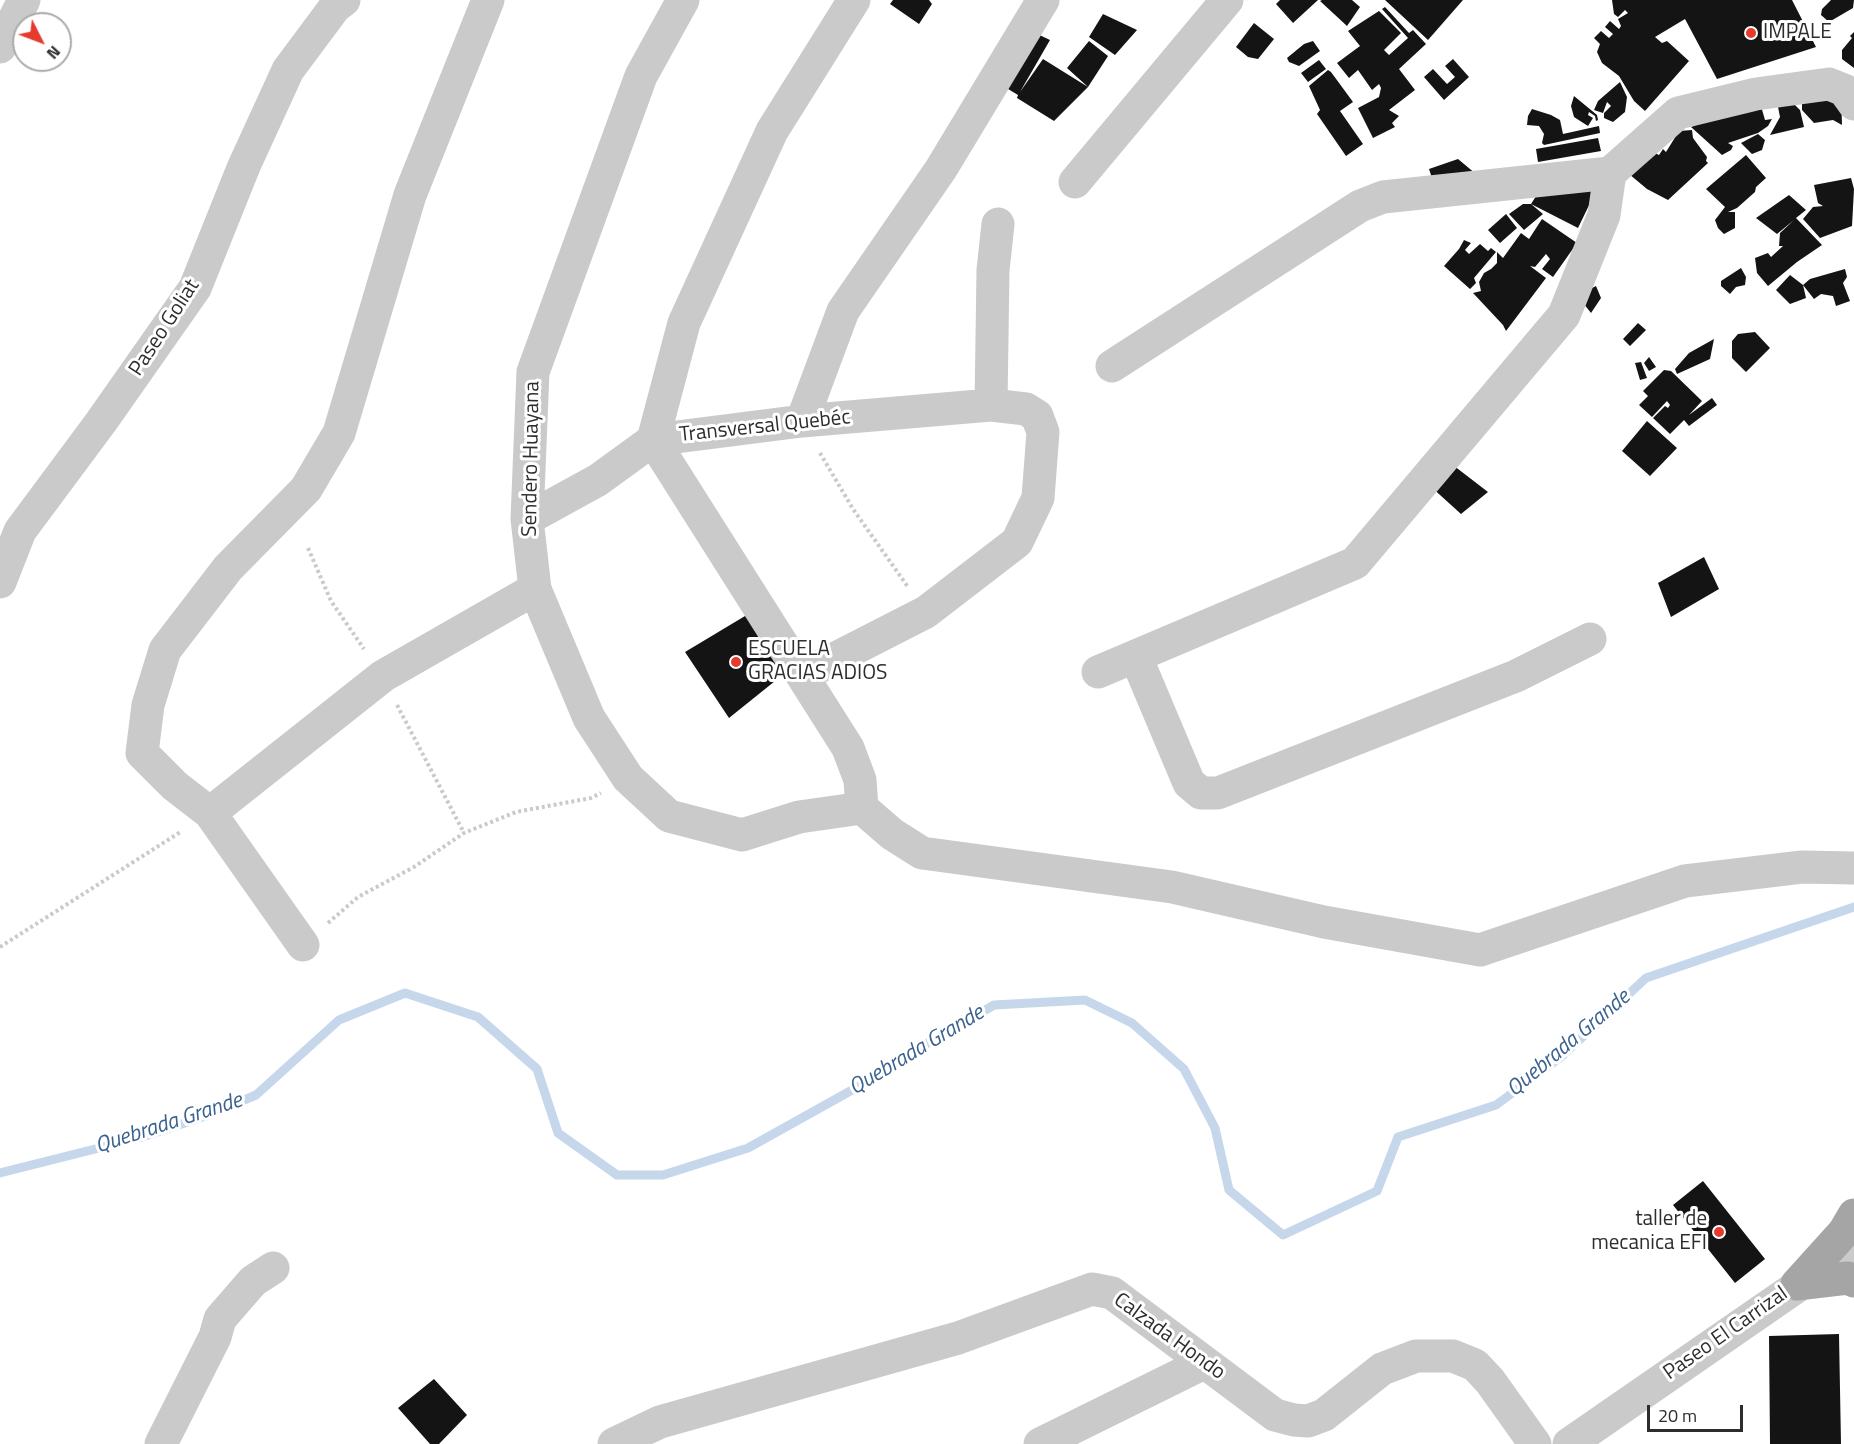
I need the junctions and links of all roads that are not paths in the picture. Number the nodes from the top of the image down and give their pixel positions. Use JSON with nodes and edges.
{"nodes":[{"id":1,"x":24,"y":0,"type":"edge"},
{"id":2,"x":344,"y":0,"type":"edge"},
{"id":3,"x":488,"y":0,"type":"edge"},
{"id":4,"x":683,"y":0,"type":"edge"},
{"id":5,"x":854,"y":0,"type":"edge"},
{"id":6,"x":1043,"y":0,"type":"edge"},
{"id":7,"x":1227,"y":0,"type":"edge"},
{"id":8,"x":0,"y":47,"type":"edge"},
{"id":9,"x":1854,"y":104,"type":"edge"},
{"id":10,"x":1611,"y":173,"type":"junction"},
{"id":11,"x":1075,"y":182,"type":"dead end"},
{"id":12,"x":998,"y":224,"type":"dead end"},
{"id":13,"x":1112,"y":366,"type":"dead end"},
{"id":14,"x":991,"y":405,"type":"junction"},
{"id":15,"x":802,"y":421,"type":"junction"},
{"id":16,"x":653,"y":440,"type":"junction"},
{"id":17,"x":527,"y":519,"type":"junction"},
{"id":18,"x":0,"y":582,"type":"edge"},
{"id":19,"x":536,"y":589,"type":"junction"},
{"id":20,"x":1590,"y":639,"type":"dead end"},
{"id":21,"x":1136,"y":657,"type":"junction"},
{"id":22,"x":1098,"y":672,"type":"dead end"},
{"id":23,"x":803,"y":675,"type":"junction"},
{"id":24,"x":861,"y":808,"type":"junction"},
{"id":25,"x":210,"y":813,"type":"junction"},
{"id":26,"x":1854,"y":868,"type":"edge"},
{"id":27,"x":303,"y":945,"type":"road end"},
{"id":28,"x":1854,"y":1215,"type":"edge"},
{"id":29,"x":1854,"y":1246,"type":"edge"},
{"id":30,"x":273,"y":1268,"type":"dead end"},
{"id":31,"x":1854,"y":1281,"type":"edge"},
{"id":32,"x":1797,"y":1284,"type":"junction"},
{"id":33,"x":1204,"y":1362,"type":"junction"},
{"id":34,"x":161,"y":1444,"type":"edge"},
{"id":35,"x":614,"y":1444,"type":"edge"},
{"id":36,"x":1040,"y":1444,"type":"edge"},
{"id":37,"x":1534,"y":1444,"type":"edge"},
{"id":38,"x":1569,"y":1444,"type":"edge"}],
"edges":[{"from":1,"to":8,"type":"street"},
{"from":2,"to":18,"type":"street","name":"Paseo Goliat"},
{"from":3,"to":25,"type":"street"},
{"from":4,"to":17,"type":"street","name":"Sendero Huayana"},
{"from":5,"to":16,"type":"street"},
{"from":6,"to":15,"type":"street"},
{"from":7,"to":11,"type":"street"},
{"from":9,"to":10,"type":"street"},
{"from":10,"to":13,"type":"street"},
{"from":10,"to":21,"type":"street"},
{"from":12,"to":14,"type":"street"},
{"from":14,"to":15,"type":"street","name":"Transversal Quebéc"},
{"from":14,"to":23,"type":"street","name":"Transversal Quebéc"},
{"from":15,"to":16,"type":"street","name":"Transversal Quebéc"},
{"from":16,"to":17,"type":"street","name":"Transversal Quebéc"},
{"from":16,"to":23,"type":"street"},
{"from":17,"to":19,"type":"street","name":"Sendero Huayana"},
{"from":19,"to":24,"type":"street","name":"Sendero Huayana"},
{"from":19,"to":25,"type":"street"},
{"from":20,"to":21,"type":"street"},
{"from":21,"to":22,"type":"street"},
{"from":23,"to":24,"type":"street"},
{"from":24,"to":26,"type":"street"},
{"from":25,"to":27,"type":"street"},
{"from":28,"to":32,"type":"main road"},
{"from":29,"to":32,"type":"street","name":"Paseo El Carrizal"},
{"from":30,"to":34,"type":"street"},
{"from":31,"to":32,"type":"main road"},
{"from":32,"to":38,"type":"street","name":"Paseo El Carrizal"},
{"from":33,"to":35,"type":"street","name":"Calzada Hondo"},
{"from":33,"to":36,"type":"street"},
{"from":33,"to":37,"type":"street","name":"Calzada Hondo"}]}
